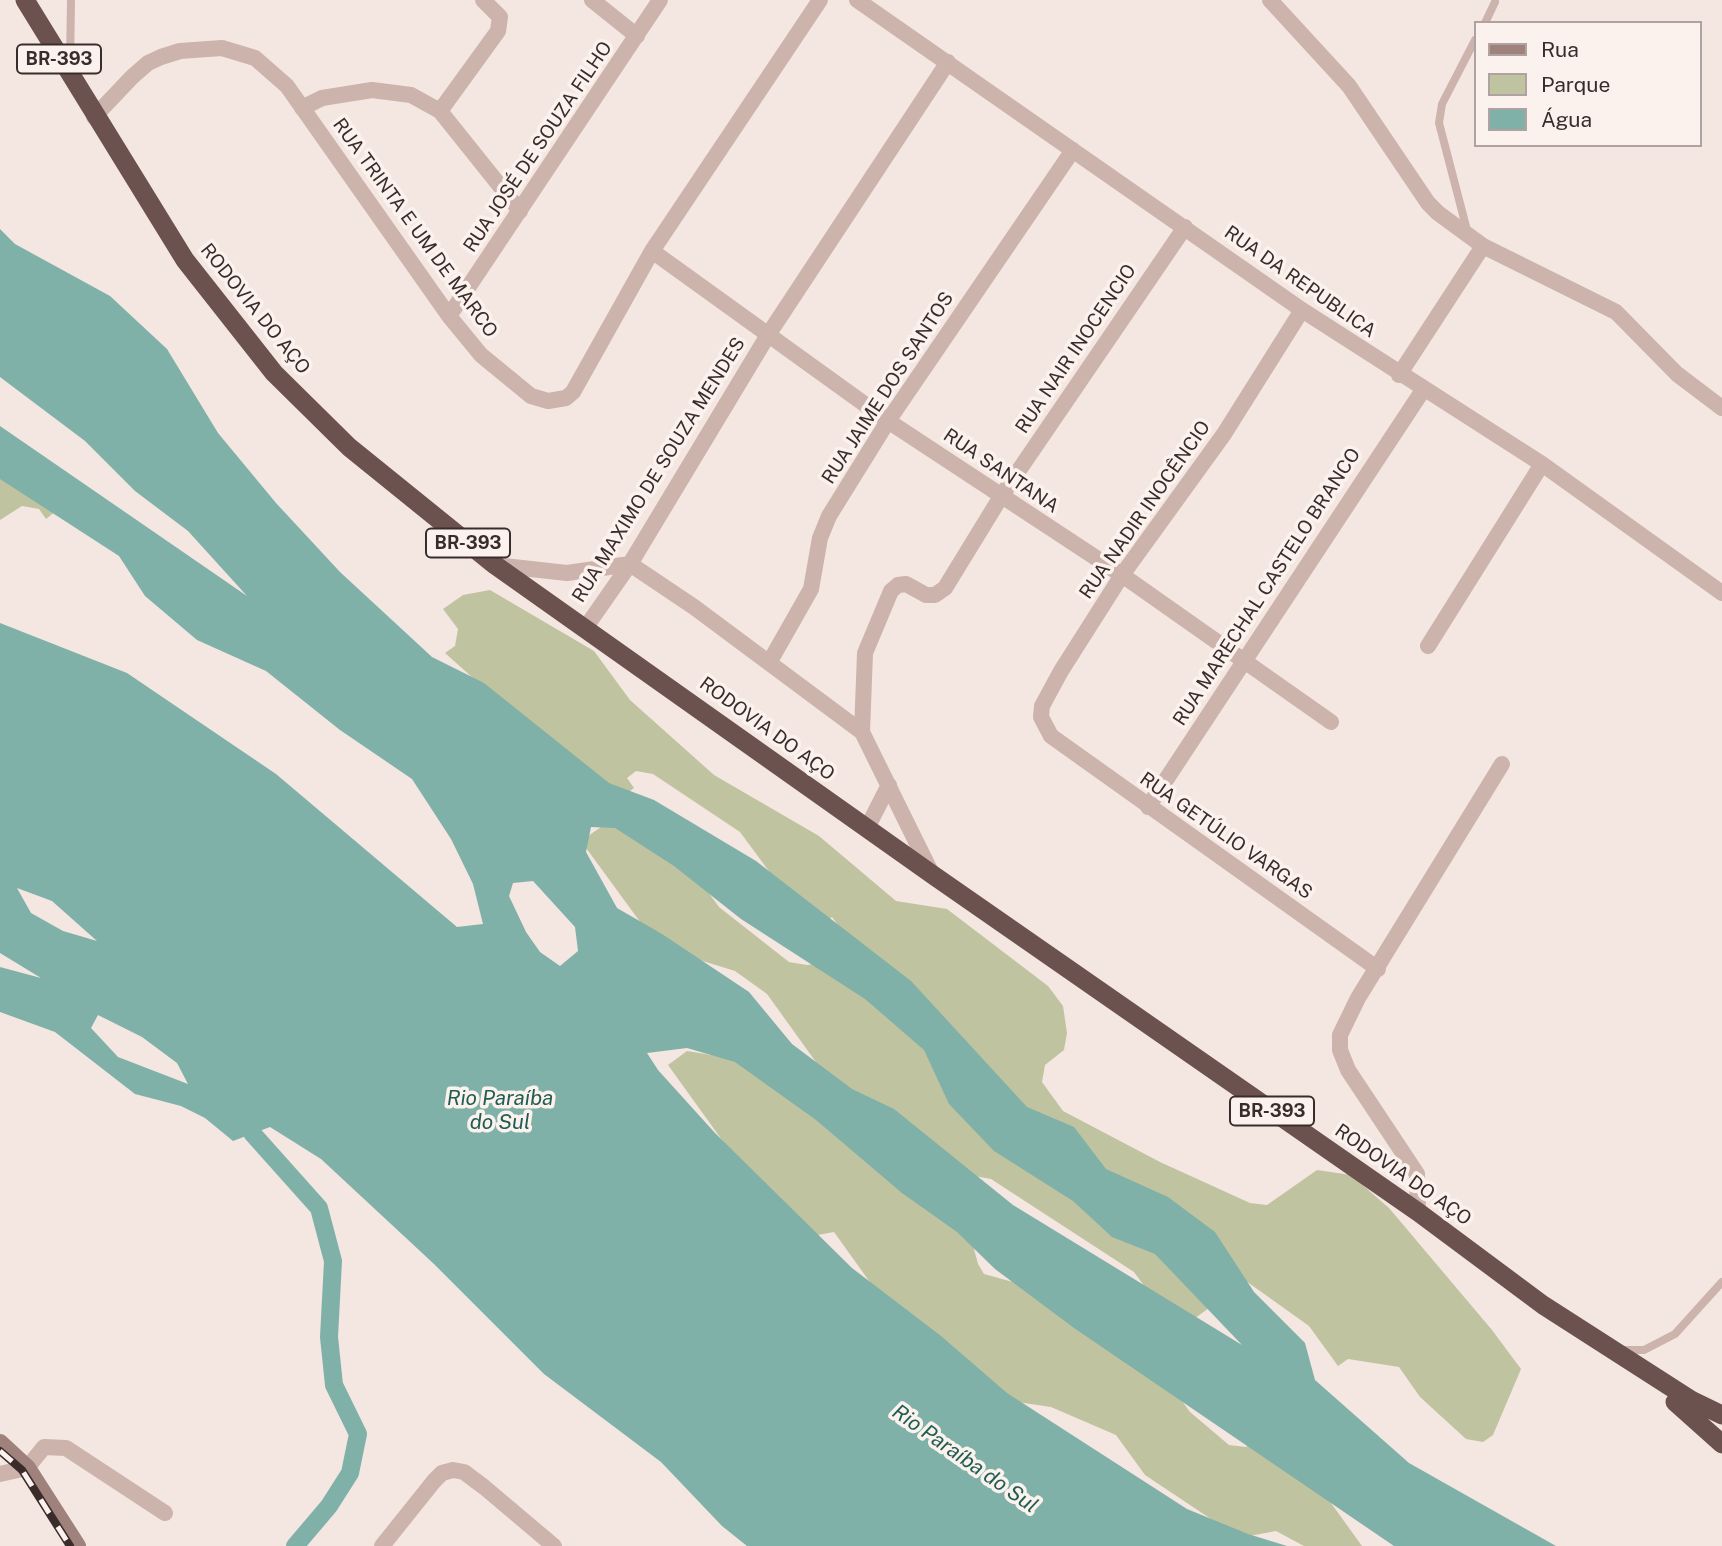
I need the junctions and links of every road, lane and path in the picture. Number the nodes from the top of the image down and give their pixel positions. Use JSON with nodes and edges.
{"nodes":[{"id":1,"x":25,"y":0,"type":"edge"},
{"id":2,"x":71,"y":0,"type":"edge"},
{"id":3,"x":483,"y":0,"type":"edge"},
{"id":4,"x":592,"y":0,"type":"edge"},
{"id":5,"x":660,"y":0,"type":"edge"},
{"id":6,"x":820,"y":0,"type":"edge"},
{"id":7,"x":857,"y":0,"type":"edge"},
{"id":8,"x":1270,"y":0,"type":"edge"},
{"id":9,"x":1495,"y":2,"type":"dead end"},
{"id":10,"x":1486,"y":21,"type":"edge"},
{"id":11,"x":637,"y":36,"type":"junction"},
{"id":12,"x":1474,"y":42,"type":"edge"},
{"id":13,"x":948,"y":62,"type":"junction"},
{"id":14,"x":70,"y":77,"type":"junction"},
{"id":15,"x":302,"y":108,"type":"junction"},
{"id":16,"x":440,"y":111,"type":"junction"},
{"id":17,"x":94,"y":117,"type":"junction"},
{"id":18,"x":1073,"y":150,"type":"junction"},
{"id":19,"x":520,"y":211,"type":"junction"},
{"id":20,"x":1185,"y":227,"type":"junction"},
{"id":21,"x":1476,"y":241,"type":"junction"},
{"id":22,"x":652,"y":251,"type":"junction"},
{"id":23,"x":1302,"y":310,"type":"junction"},
{"id":24,"x":449,"y":316,"type":"junction"},
{"id":25,"x":768,"y":335,"type":"junction"},
{"id":26,"x":1399,"y":375,"type":"junction"},
{"id":27,"x":1423,"y":390,"type":"junction"},
{"id":28,"x":1722,"y":408,"type":"edge"},
{"id":29,"x":888,"y":421,"type":"junction"},
{"id":30,"x":1542,"y":464,"type":"junction"},
{"id":31,"x":1002,"y":495,"type":"junction"},
{"id":32,"x":630,"y":564,"type":"junction"},
{"id":33,"x":495,"y":565,"type":"junction"},
{"id":34,"x":1122,"y":575,"type":"junction"},
{"id":35,"x":1722,"y":593,"type":"edge"},
{"id":36,"x":586,"y":627,"type":"junction"},
{"id":37,"x":1428,"y":646,"type":"dead end"},
{"id":38,"x":1243,"y":659,"type":"junction"},
{"id":39,"x":769,"y":663,"type":"junction"},
{"id":40,"x":1331,"y":722,"type":"dead end"},
{"id":41,"x":862,"y":732,"type":"junction"},
{"id":42,"x":1051,"y":736,"type":"joint"},
{"id":43,"x":1502,"y":764,"type":"dead end"},
{"id":44,"x":889,"y":785,"type":"junction"},
{"id":45,"x":1148,"y":807,"type":"junction"},
{"id":46,"x":867,"y":828,"type":"junction"},
{"id":47,"x":933,"y":875,"type":"junction"},
{"id":48,"x":1378,"y":969,"type":"junction"},
{"id":49,"x":1418,"y":1212,"type":"junction"},
{"id":50,"x":1722,"y":1282,"type":"edge"},
{"id":51,"x":1615,"y":1353,"type":"junction"},
{"id":52,"x":1722,"y":1415,"type":"edge"},
{"id":53,"x":0,"y":1443,"type":"edge"},
{"id":54,"x":1722,"y":1444,"type":"edge"},
{"id":55,"x":24,"y":1469,"type":"junction"},
{"id":56,"x":0,"y":1474,"type":"edge"},
{"id":57,"x":164,"y":1513,"type":"dead end"},
{"id":58,"x":77,"y":1546,"type":"edge"},
{"id":59,"x":382,"y":1546,"type":"edge"},
{"id":60,"x":554,"y":1546,"type":"edge"}],
"edges":[{"from":1,"to":14,"type":"highway","name":"RODOVIA DO AÇO","number":"BR-393"},
{"from":2,"to":14,"type":"lane"},
{"from":3,"to":16,"type":"street"},
{"from":4,"to":11,"type":"street"},
{"from":5,"to":11,"type":"street","name":"RUA JOSÉ DE SOUZA FILHO"},
{"from":6,"to":22,"type":"street","name":"RUA TRINTA E UM DE MARCO"},
{"from":7,"to":13,"type":"street","name":"RUA DA REPUBLICA"},
{"from":8,"to":21,"type":"street"},
{"from":9,"to":10,"type":"lane"},
{"from":11,"to":19,"type":"street","name":"RUA JOSÉ DE SOUZA FILHO"},
{"from":12,"to":21,"type":"lane"},
{"from":13,"to":18,"type":"street","name":"RUA DA REPUBLICA"},
{"from":13,"to":25,"type":"street"},
{"from":14,"to":17,"type":"highway","name":"RODOVIA DO AÇO","number":"BR-393"},
{"from":15,"to":16,"type":"street"},
{"from":15,"to":17,"type":"street","name":"RUA TRINTA E UM DE MARCO"},
{"from":15,"to":24,"type":"street","name":"RUA TRINTA E UM DE MARCO"},
{"from":16,"to":19,"type":"street"},
{"from":17,"to":33,"type":"highway","name":"RODOVIA DO AÇO","number":"BR-393"},
{"from":18,"to":20,"type":"street","name":"RUA DA REPUBLICA"},
{"from":18,"to":29,"type":"street","name":"RUA JAIME DOS SANTOS"},
{"from":19,"to":24,"type":"street","name":"RUA JOSÉ DE SOUZA FILHO"},
{"from":20,"to":23,"type":"street","name":"RUA DA REPUBLICA"},
{"from":20,"to":31,"type":"street","name":"RUA NAIR INOCENCIO"},
{"from":21,"to":26,"type":"street"},
{"from":21,"to":28,"type":"street"},
{"from":22,"to":24,"type":"street","name":"RUA TRINTA E UM DE MARCO"},
{"from":22,"to":25,"type":"street","name":"RUA SANTANA"},
{"from":23,"to":26,"type":"street","name":"RUA DA REPUBLICA"},
{"from":23,"to":34,"type":"street","name":"RUA NADIR INOCÊNCIO"},
{"from":25,"to":29,"type":"street","name":"RUA SANTANA"},
{"from":25,"to":32,"type":"street","name":"RUA MAXIMO DE SOUZA MENDES"},
{"from":26,"to":27,"type":"street","name":"RUA DA REPUBLICA"},
{"from":27,"to":30,"type":"street","name":"RUA DA REPUBLICA"},
{"from":27,"to":38,"type":"street","name":"RUA MARECHAL CASTELO BRANCO"},
{"from":29,"to":31,"type":"street","name":"RUA SANTANA"},
{"from":29,"to":39,"type":"street","name":"RUA JAIME DOS SANTOS"},
{"from":30,"to":35,"type":"street","name":"RUA DA REPUBLICA"},
{"from":30,"to":37,"type":"street"},
{"from":31,"to":34,"type":"street","name":"RUA SANTANA"},
{"from":31,"to":41,"type":"street","name":"RUA NAIR INOCENCIO"},
{"from":32,"to":33,"type":"street"},
{"from":32,"to":36,"type":"street","name":"RUA MAXIMO DE SOUZA MENDES"},
{"from":32,"to":39,"type":"street"},
{"from":33,"to":36,"type":"highway","name":"RODOVIA DO AÇO","number":"BR-393"},
{"from":34,"to":38,"type":"street","name":"RUA SANTANA"},
{"from":34,"to":42,"type":"street","name":"RUA NADIR INOCÊNCIO"},
{"from":36,"to":46,"type":"highway","name":"RODOVIA DO AÇO","number":"BR-393"},
{"from":38,"to":40,"type":"street","name":"RUA SANTANA"},
{"from":38,"to":45,"type":"street","name":"RUA MARECHAL CASTELO BRANCO"},
{"from":39,"to":41,"type":"street"},
{"from":41,"to":44,"type":"street"},
{"from":42,"to":45,"type":"street","name":"RUA GETÚLIO VARGAS"},
{"from":43,"to":48,"type":"street"},
{"from":44,"to":46,"type":"street"},
{"from":44,"to":47,"type":"street"},
{"from":45,"to":48,"type":"street","name":"RUA GETÚLIO VARGAS"},
{"from":46,"to":47,"type":"highway","name":"RODOVIA DO AÇO","number":"BR-393"},
{"from":47,"to":49,"type":"highway","name":"RODOVIA DO AÇO","number":"BR-393"},
{"from":48,"to":49,"type":"street"},
{"from":49,"to":51,"type":"highway","name":"RODOVIA DO AÇO","number":"BR-393"},
{"from":50,"to":51,"type":"lane"},
{"from":51,"to":52,"type":"highway","name":"RODOVIA DO AÇO","number":"BR-393"},
{"from":51,"to":54,"type":"highway","name":"RODOVIA DO AÇO","number":"BR-393"},
{"from":53,"to":55,"type":"main road"},
{"from":55,"to":56,"type":"street"},
{"from":55,"to":57,"type":"street"},
{"from":55,"to":58,"type":"main road"},
{"from":59,"to":60,"type":"street"}]}
